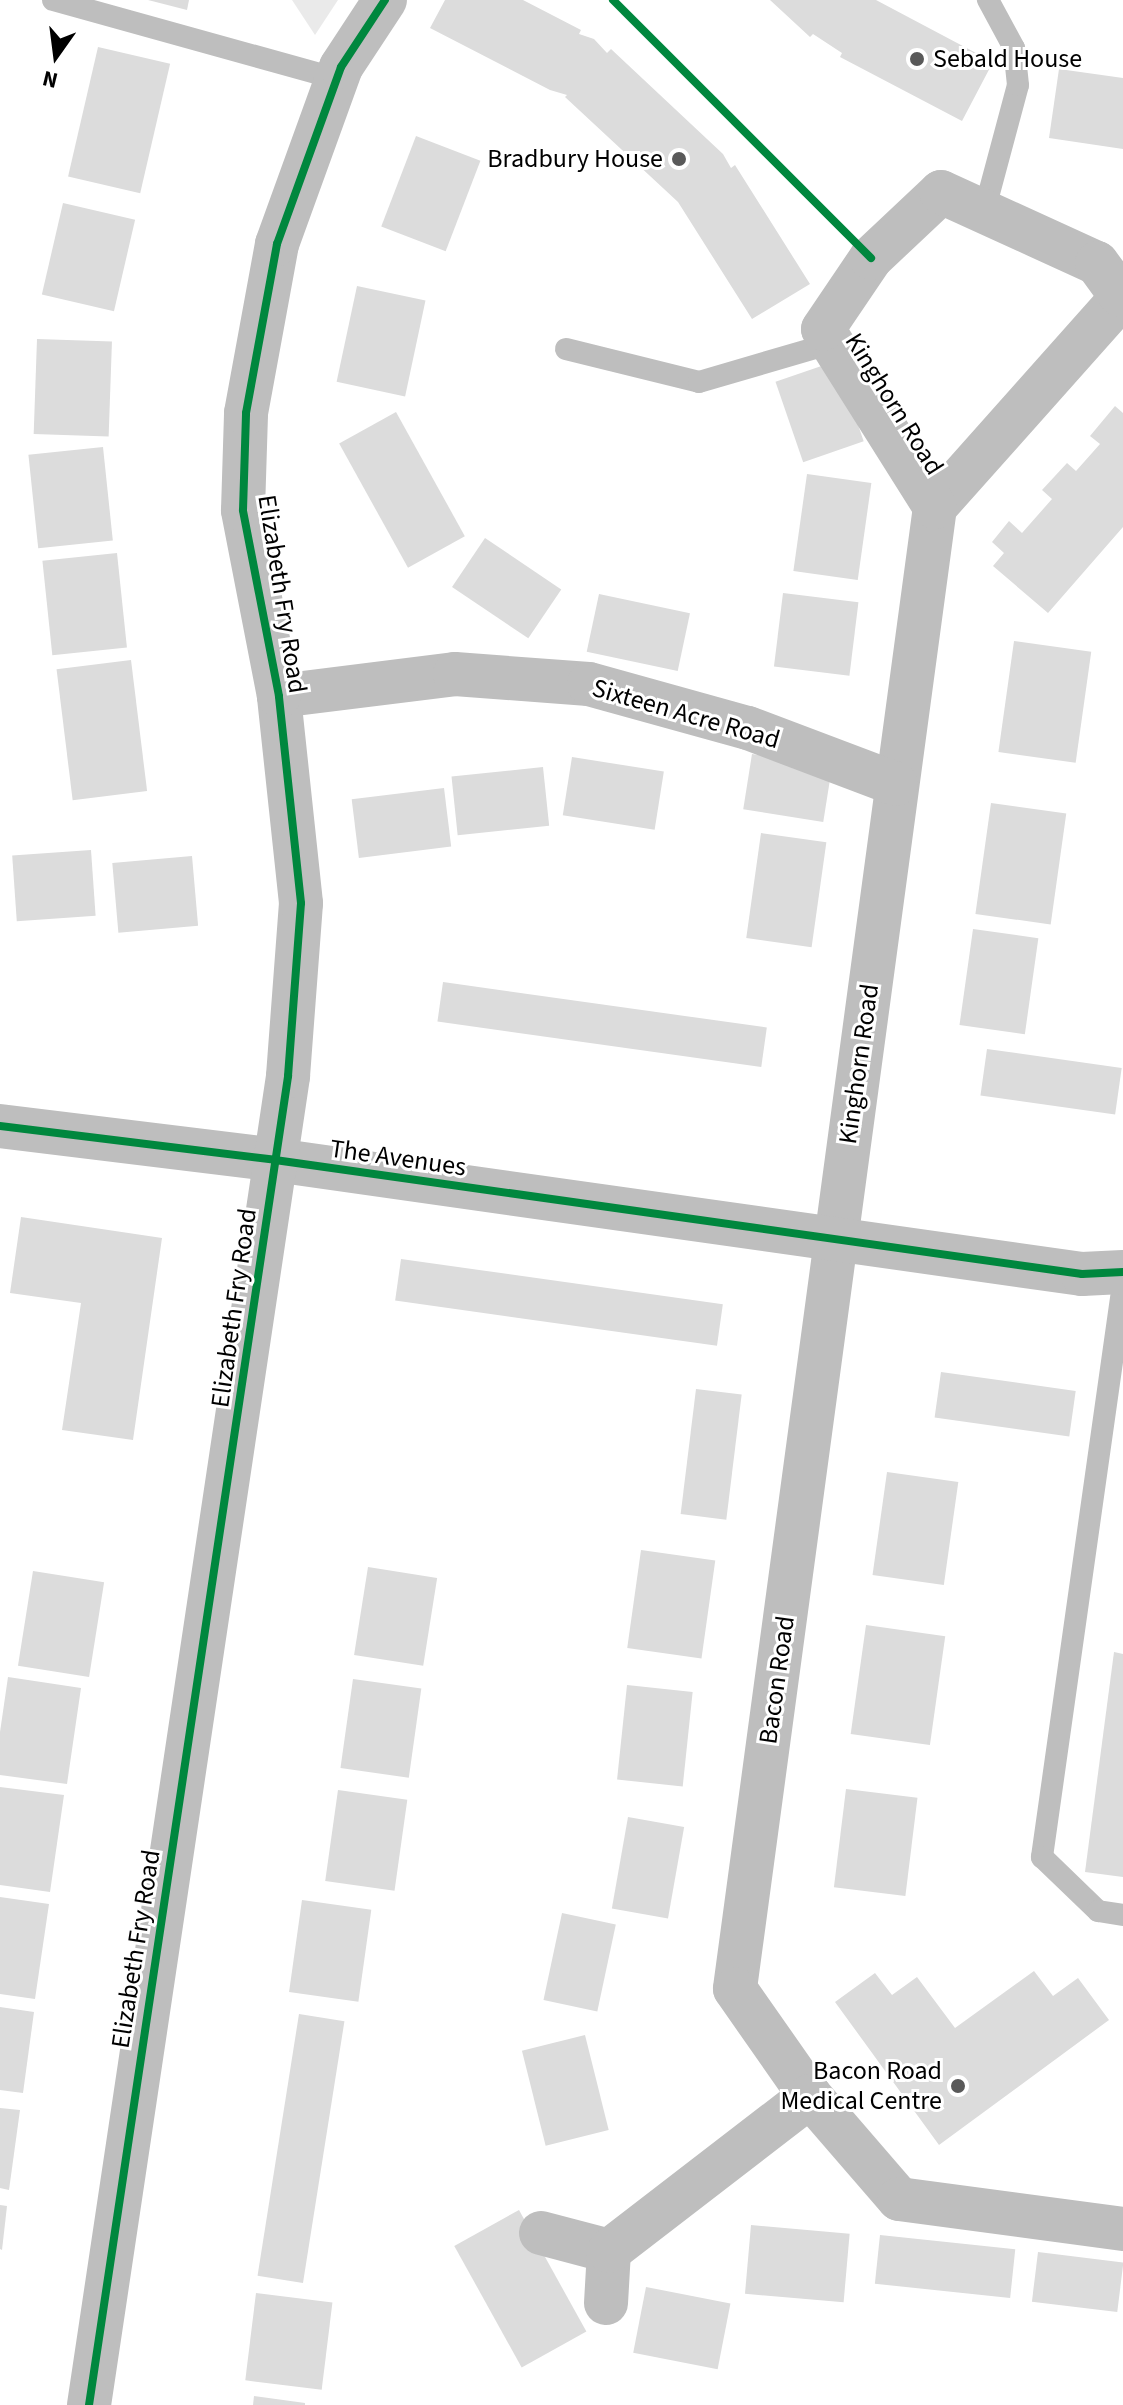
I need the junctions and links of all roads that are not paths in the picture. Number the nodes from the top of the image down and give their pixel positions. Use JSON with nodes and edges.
{"nodes":[{"id":1,"x":53,"y":0,"type":"edge"},
{"id":2,"x":385,"y":0,"type":"edge"},
{"id":3,"x":988,"y":0,"type":"edge"},
{"id":4,"x":337,"y":79,"type":"junction"},
{"id":5,"x":984,"y":212,"type":"junction"},
{"id":6,"x":1121,"y":296,"type":"edge"},
{"id":7,"x":832,"y":343,"type":"junction"},
{"id":8,"x":566,"y":349,"type":"dead end"},
{"id":9,"x":935,"y":507,"type":"junction"},
{"id":10,"x":279,"y":696,"type":"junction"},
{"id":11,"x":896,"y":784,"type":"junction"},
{"id":12,"x":0,"y":1126,"type":"edge"},
{"id":13,"x":275,"y":1160,"type":"junction"},
{"id":14,"x":835,"y":1241,"type":"junction"},
{"id":15,"x":1123,"y":1272,"type":"edge"},
{"id":16,"x":1123,"y":1284,"type":"edge"},
{"id":17,"x":1123,"y":1915,"type":"edge"},
{"id":18,"x":810,"y":2096,"type":"junction"},
{"id":19,"x":1123,"y":2229,"type":"edge"},
{"id":20,"x":541,"y":2233,"type":"dead end"},
{"id":21,"x":609,"y":2251,"type":"junction"},
{"id":22,"x":606,"y":2303,"type":"dead end"},
{"id":23,"x":89,"y":2405,"type":"edge"}],
"edges":[{"from":1,"to":4,"type":"lane"},
{"from":2,"to":4,"type":"street","name":"Elizabeth Fry Road"},
{"from":3,"to":5,"type":"lane"},
{"from":4,"to":10,"type":"street","name":"Elizabeth Fry Road"},
{"from":5,"to":6,"type":"street","name":"Kinghorn Road"},
{"from":5,"to":7,"type":"street","name":"Kinghorn Road"},
{"from":6,"to":9,"type":"street","name":"Kinghorn Road"},
{"from":7,"to":8,"type":"lane"},
{"from":7,"to":9,"type":"street","name":"Kinghorn Road"},
{"from":9,"to":11,"type":"street","name":"Kinghorn Road"},
{"from":10,"to":11,"type":"street","name":"Sixteen Acre Road"},
{"from":10,"to":13,"type":"street","name":"Elizabeth Fry Road"},
{"from":11,"to":14,"type":"street","name":"Kinghorn Road"},
{"from":12,"to":13,"type":"street","name":"The Avenues"},
{"from":13,"to":14,"type":"street","name":"The Avenues"},
{"from":13,"to":23,"type":"street","name":"Elizabeth Fry Road"},
{"from":14,"to":15,"type":"street","name":"The Avenues"},
{"from":14,"to":18,"type":"street","name":"Bacon Road"},
{"from":16,"to":17,"type":"lane"},
{"from":18,"to":19,"type":"street","name":"Bacon Road"},
{"from":18,"to":21,"type":"street"},
{"from":20,"to":21,"type":"street"},
{"from":21,"to":22,"type":"street"}]}
